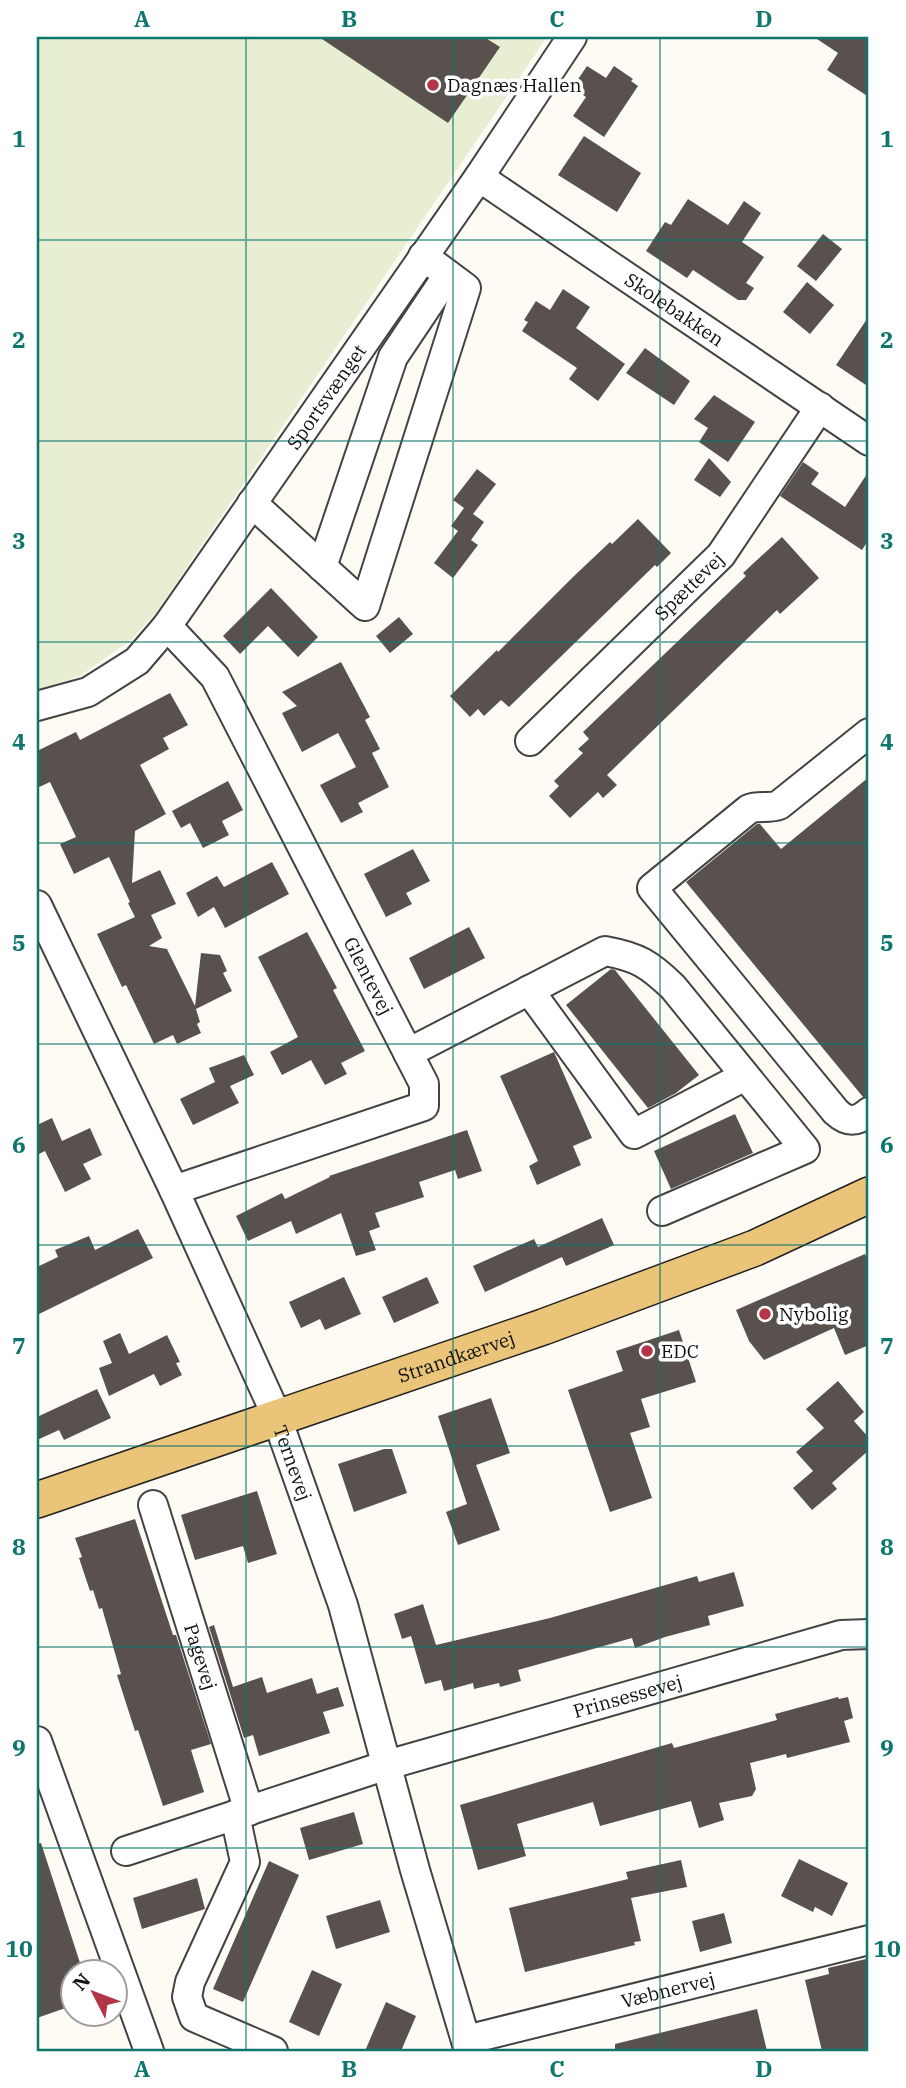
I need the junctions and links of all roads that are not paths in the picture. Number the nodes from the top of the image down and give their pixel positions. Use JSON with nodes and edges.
{"nodes":[{"id":1,"x":572,"y":37,"type":"edge"},
{"id":2,"x":478,"y":177,"type":"junction"},
{"id":3,"x":424,"y":256,"type":"junction"},
{"id":4,"x":448,"y":275,"type":"junction"},
{"id":5,"x":820,"y":407,"type":"junction"},
{"id":6,"x":869,"y":441,"type":"edge"},
{"id":7,"x":252,"y":503,"type":"junction"},
{"id":8,"x":322,"y":567,"type":"junction"},
{"id":9,"x":167,"y":626,"type":"junction"},
{"id":10,"x":37,"y":705,"type":"edge"},
{"id":11,"x":869,"y":733,"type":"edge"},
{"id":12,"x":530,"y":741,"type":"dead end"},
{"id":13,"x":37,"y":905,"type":"edge"},
{"id":14,"x":529,"y":990,"type":"junction"},
{"id":15,"x":408,"y":1053,"type":"junction"},
{"id":16,"x":745,"y":1076,"type":"junction"},
{"id":17,"x":869,"y":1112,"type":"edge"},
{"id":18,"x":174,"y":1190,"type":"junction"},
{"id":19,"x":869,"y":1195,"type":"edge"},
{"id":20,"x":662,"y":1211,"type":"dead end"},
{"id":21,"x":276,"y":1418,"type":"junction"},
{"id":22,"x":37,"y":1500,"type":"edge"},
{"id":23,"x":153,"y":1505,"type":"dead end"},
{"id":24,"x":869,"y":1634,"type":"edge"},
{"id":25,"x":37,"y":1741,"type":"edge"},
{"id":26,"x":387,"y":1765,"type":"junction"},
{"id":27,"x":242,"y":1813,"type":"junction"},
{"id":28,"x":126,"y":1852,"type":"dead end"},
{"id":29,"x":869,"y":1940,"type":"edge"},
{"id":30,"x":467,"y":2045,"type":"edge"},
{"id":31,"x":149,"y":2051,"type":"edge"},
{"id":32,"x":273,"y":2051,"type":"edge"}],
"edges":[{"from":1,"to":2,"type":"street","name":"Sportsvænget"},
{"from":2,"to":3,"type":"street","name":"Sportsvænget"},
{"from":2,"to":5,"type":"street","name":"Skolebakken"},
{"from":3,"to":4,"type":"street"},
{"from":3,"to":7,"type":"street","name":"Sportsvænget"},
{"from":4,"to":8,"type":"street"},
{"from":4,"to":8,"type":"street"},
{"from":5,"to":6,"type":"street","name":"Skolebakken"},
{"from":5,"to":12,"type":"street","name":"Spættevej"},
{"from":7,"to":8,"type":"street"},
{"from":7,"to":9,"type":"street","name":"Sportsvænget"},
{"from":9,"to":10,"type":"street","name":"Sportsvænget"},
{"from":9,"to":15,"type":"street","name":"Glentevej"},
{"from":11,"to":17,"type":"street"},
{"from":13,"to":18,"type":"street","name":"Ternevej"},
{"from":14,"to":15,"type":"street"},
{"from":14,"to":16,"type":"street"},
{"from":14,"to":16,"type":"street"},
{"from":15,"to":18,"type":"street","name":"Glentevej"},
{"from":16,"to":20,"type":"street"},
{"from":18,"to":21,"type":"street","name":"Ternevej"},
{"from":19,"to":21,"type":"main road","name":"Strandkærvej"},
{"from":21,"to":22,"type":"main road","name":"Strandkærvej"},
{"from":21,"to":26,"type":"street","name":"Ternevej"},
{"from":23,"to":27,"type":"street","name":"Pagevej"},
{"from":24,"to":26,"type":"street","name":"Prinsessevej"},
{"from":25,"to":31,"type":"street"},
{"from":26,"to":27,"type":"street"},
{"from":26,"to":30,"type":"street","name":"Ternevej"},
{"from":27,"to":28,"type":"street"},
{"from":27,"to":32,"type":"street","name":"Pagevej"},
{"from":29,"to":30,"type":"street","name":"Væbnervej"}]}
